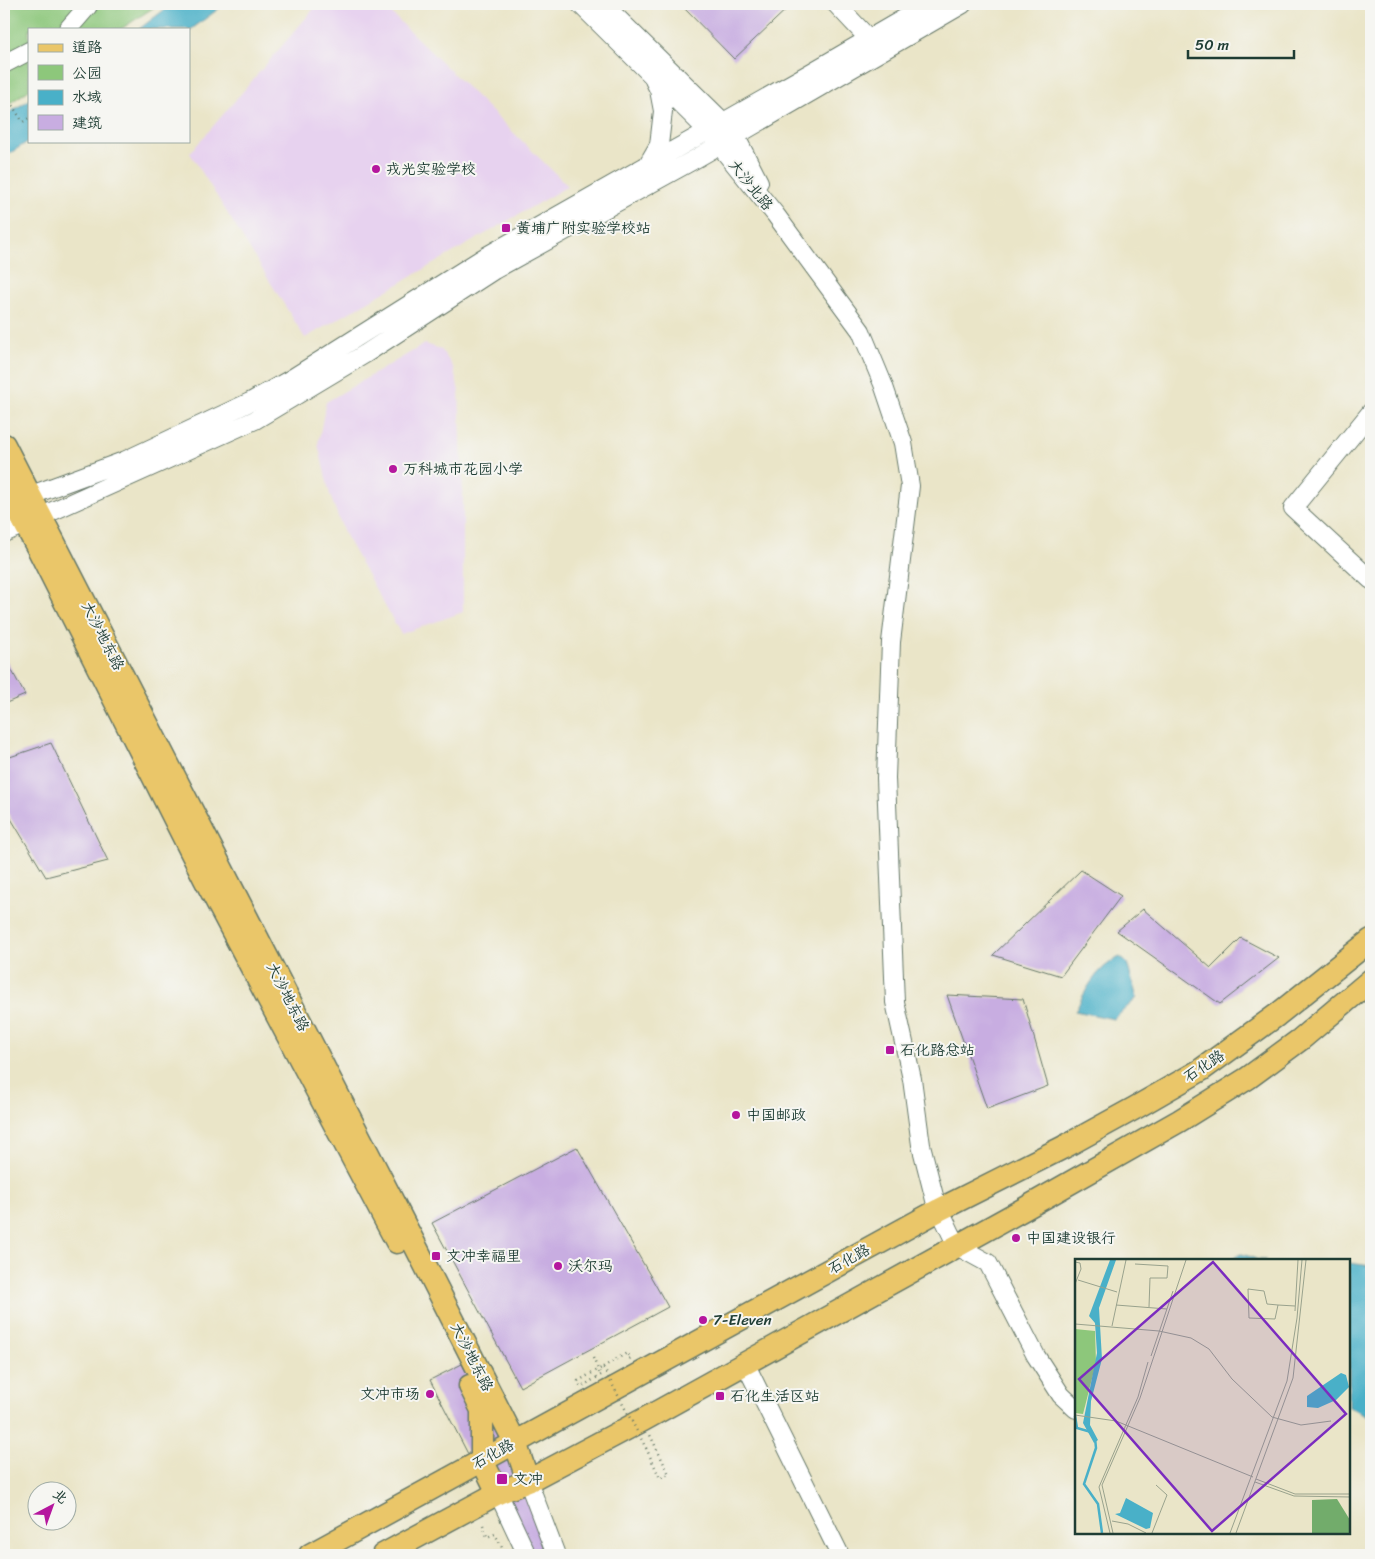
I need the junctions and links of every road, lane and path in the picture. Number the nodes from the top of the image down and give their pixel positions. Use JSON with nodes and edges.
{"nodes":[{"id":1,"x":88,"y":4,"type":"edge"},
{"id":2,"x":580,"y":4,"type":"edge"},
{"id":3,"x":603,"y":4,"type":"edge"},
{"id":4,"x":836,"y":4,"type":"edge"},
{"id":5,"x":929,"y":4,"type":"edge"},
{"id":6,"x":963,"y":4,"type":"edge"},
{"id":7,"x":69,"y":28,"type":"edge"},
{"id":8,"x":873,"y":46,"type":"junction"},
{"id":9,"x":28,"y":52,"type":"edge"},
{"id":10,"x":4,"y":64,"type":"edge"},
{"id":11,"x":650,"y":73,"type":"junction"},
{"id":12,"x":4,"y":93,"type":"edge"},
{"id":13,"x":28,"y":119,"type":"edge"},
{"id":14,"x":723,"y":122,"type":"junction"},
{"id":15,"x":708,"y":130,"type":"junction"},
{"id":16,"x":735,"y":135,"type":"junction"},
{"id":17,"x":719,"y":145,"type":"junction"},
{"id":18,"x":647,"y":165,"type":"junction"},
{"id":19,"x":775,"y":214,"type":"junction"},
{"id":20,"x":1371,"y":412,"type":"edge"},
{"id":21,"x":4,"y":445,"type":"edge"},
{"id":22,"x":13,"y":497,"type":"edge"},
{"id":23,"x":33,"y":520,"type":"junction"},
{"id":24,"x":4,"y":533,"type":"edge"},
{"id":25,"x":1371,"y":580,"type":"edge"},
{"id":26,"x":1371,"y":940,"type":"edge"},
{"id":27,"x":1371,"y":980,"type":"edge"},
{"id":28,"x":939,"y":1210,"type":"junction"},
{"id":29,"x":957,"y":1246,"type":"junction"},
{"id":30,"x":593,"y":1358,"type":"dead end"},
{"id":31,"x":624,"y":1362,"type":"dead end"},
{"id":32,"x":745,"y":1363,"type":"junction"},
{"id":33,"x":602,"y":1367,"type":"junction"},
{"id":34,"x":1075,"y":1408,"type":"edge"},
{"id":35,"x":649,"y":1433,"type":"dead end"},
{"id":36,"x":515,"y":1442,"type":"junction"},
{"id":37,"x":482,"y":1460,"type":"junction"},
{"id":38,"x":528,"y":1480,"type":"junction"},
{"id":39,"x":498,"y":1493,"type":"junction"},
{"id":40,"x":483,"y":1526,"type":"dead end"},
{"id":41,"x":310,"y":1555,"type":"edge"},
{"id":42,"x":383,"y":1555,"type":"edge"},
{"id":43,"x":506,"y":1555,"type":"edge"},
{"id":44,"x":527,"y":1555,"type":"edge"},
{"id":45,"x":556,"y":1555,"type":"edge"},
{"id":46,"x":840,"y":1555,"type":"edge"}],
"edges":[{"from":1,"to":7,"type":"street"},
{"from":2,"to":11,"type":"street","name":"大沙北路"},
{"from":3,"to":14,"type":"street","name":"大沙北路"},
{"from":4,"to":8,"type":"street"},
{"from":5,"to":8,"type":"street"},
{"from":6,"to":8,"type":"street"},
{"from":8,"to":14,"type":"street"},
{"from":8,"to":16,"type":"street"},
{"from":9,"to":10,"type":"street"},
{"from":11,"to":15,"type":"street","name":"大沙北路"},
{"from":11,"to":18,"type":"street"},
{"from":12,"to":13,"type":"path"},
{"from":14,"to":15,"type":"street"},
{"from":14,"to":16,"type":"street","name":"大沙北路"},
{"from":15,"to":17,"type":"street","name":"大沙北路"},
{"from":15,"to":18,"type":"street"},
{"from":16,"to":17,"type":"street"},
{"from":16,"to":19,"type":"street","name":"大沙北路"},
{"from":17,"to":19,"type":"street","name":"大沙北路"},
{"from":17,"to":23,"type":"street"},
{"from":18,"to":22,"type":"street"},
{"from":19,"to":28,"type":"street"},
{"from":20,"to":25,"type":"street"},
{"from":21,"to":22,"type":"main road","name":"大沙地东路"},
{"from":22,"to":23,"type":"main road","name":"大沙地东路"},
{"from":23,"to":24,"type":"street"},
{"from":23,"to":36,"type":"main road","name":"大沙地东路"},
{"from":23,"to":37,"type":"main road","name":"大沙地东路"},
{"from":26,"to":28,"type":"main road","name":"石化路"},
{"from":27,"to":29,"type":"main road"},
{"from":28,"to":29,"type":"street"},
{"from":28,"to":36,"type":"main road","name":"石化路"},
{"from":29,"to":32,"type":"main road"},
{"from":29,"to":34,"type":"street"},
{"from":30,"to":33,"type":"path","bridge":true},
{"from":31,"to":33,"type":"path"},
{"from":32,"to":38,"type":"main road"},
{"from":32,"to":46,"type":"street"},
{"from":33,"to":35,"type":"path","bridge":true},
{"from":36,"to":37,"type":"main road","name":"石化路"},
{"from":36,"to":38,"type":"main road","name":"大沙地东路"},
{"from":37,"to":39,"type":"main road","name":"大沙地东路"},
{"from":37,"to":41,"type":"main road","name":"石化路"},
{"from":38,"to":39,"type":"main road"},
{"from":38,"to":45,"type":"street","name":"大沙地东路"},
{"from":39,"to":42,"type":"main road"},
{"from":39,"to":44,"type":"street","name":"大沙地东路"},
{"from":40,"to":43,"type":"path"}]}
